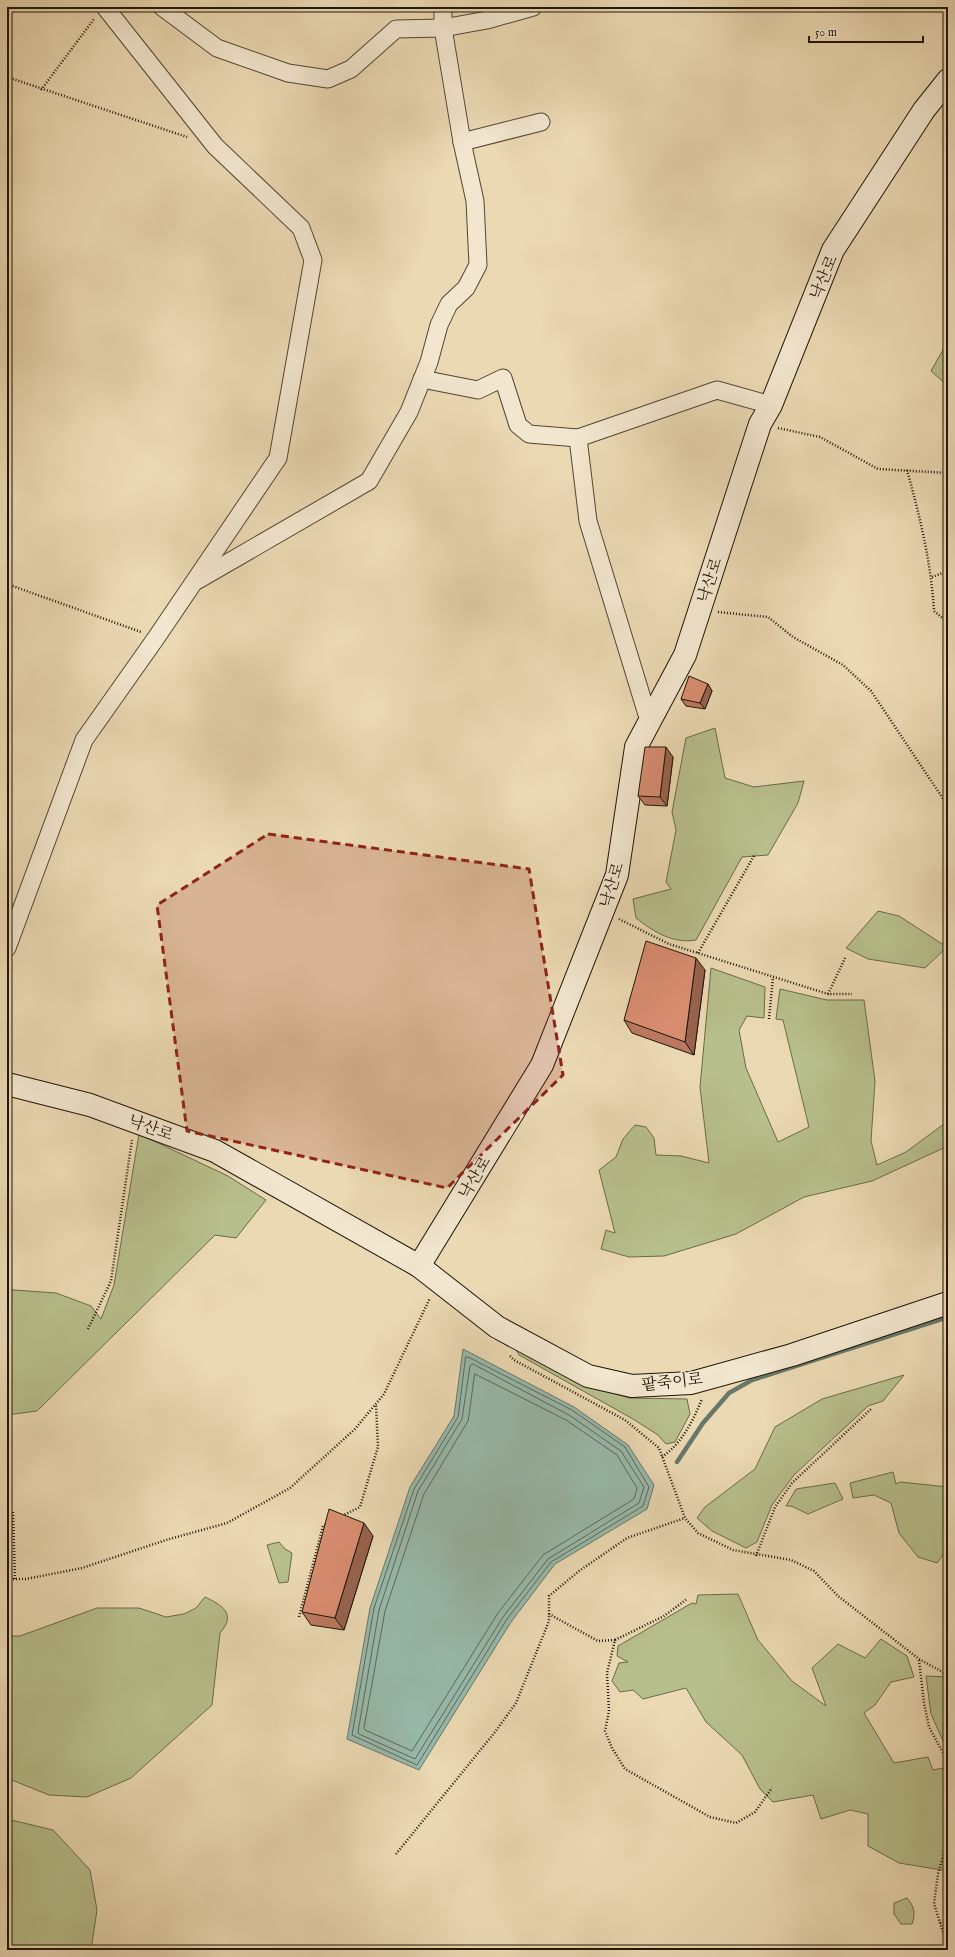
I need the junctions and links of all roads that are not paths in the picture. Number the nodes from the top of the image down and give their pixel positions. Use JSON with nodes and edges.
{"nodes":[{"id":1,"x":162,"y":7,"type":"edge"},
{"id":2,"x":443,"y":7,"type":"edge"},
{"id":3,"x":533,"y":7,"type":"edge"},
{"id":4,"x":101,"y":10,"type":"edge"},
{"id":5,"x":443,"y":28,"type":"junction"},
{"id":6,"x":948,"y":80,"type":"edge"},
{"id":7,"x":541,"y":122,"type":"dead end"},
{"id":8,"x":462,"y":142,"type":"junction"},
{"id":9,"x":422,"y":379,"type":"junction"},
{"id":10,"x":771,"y":405,"type":"junction"},
{"id":11,"x":578,"y":438,"type":"junction"},
{"id":12,"x":193,"y":583,"type":"junction"},
{"id":13,"x":649,"y":721,"type":"junction"},
{"id":14,"x":7,"y":948,"type":"edge"},
{"id":15,"x":7,"y":1084,"type":"edge"},
{"id":16,"x":419,"y":1266,"type":"junction"},
{"id":17,"x":948,"y":1303,"type":"edge"}],
"edges":[{"from":1,"to":5,"type":"street"},
{"from":2,"to":5,"type":"street"},
{"from":3,"to":5,"type":"street"},
{"from":4,"to":12,"type":"street"},
{"from":5,"to":8,"type":"street"},
{"from":6,"to":10,"type":"street","name":"낙산로"},
{"from":7,"to":8,"type":"street"},
{"from":8,"to":9,"type":"street"},
{"from":9,"to":11,"type":"street"},
{"from":9,"to":12,"type":"street"},
{"from":10,"to":11,"type":"street"},
{"from":10,"to":13,"type":"street","name":"낙산로"},
{"from":11,"to":13,"type":"street"},
{"from":12,"to":14,"type":"street"},
{"from":13,"to":16,"type":"street","name":"낙산로"},
{"from":15,"to":16,"type":"street","name":"낙산로"},
{"from":16,"to":17,"type":"street","name":"팥죽이로"}]}
